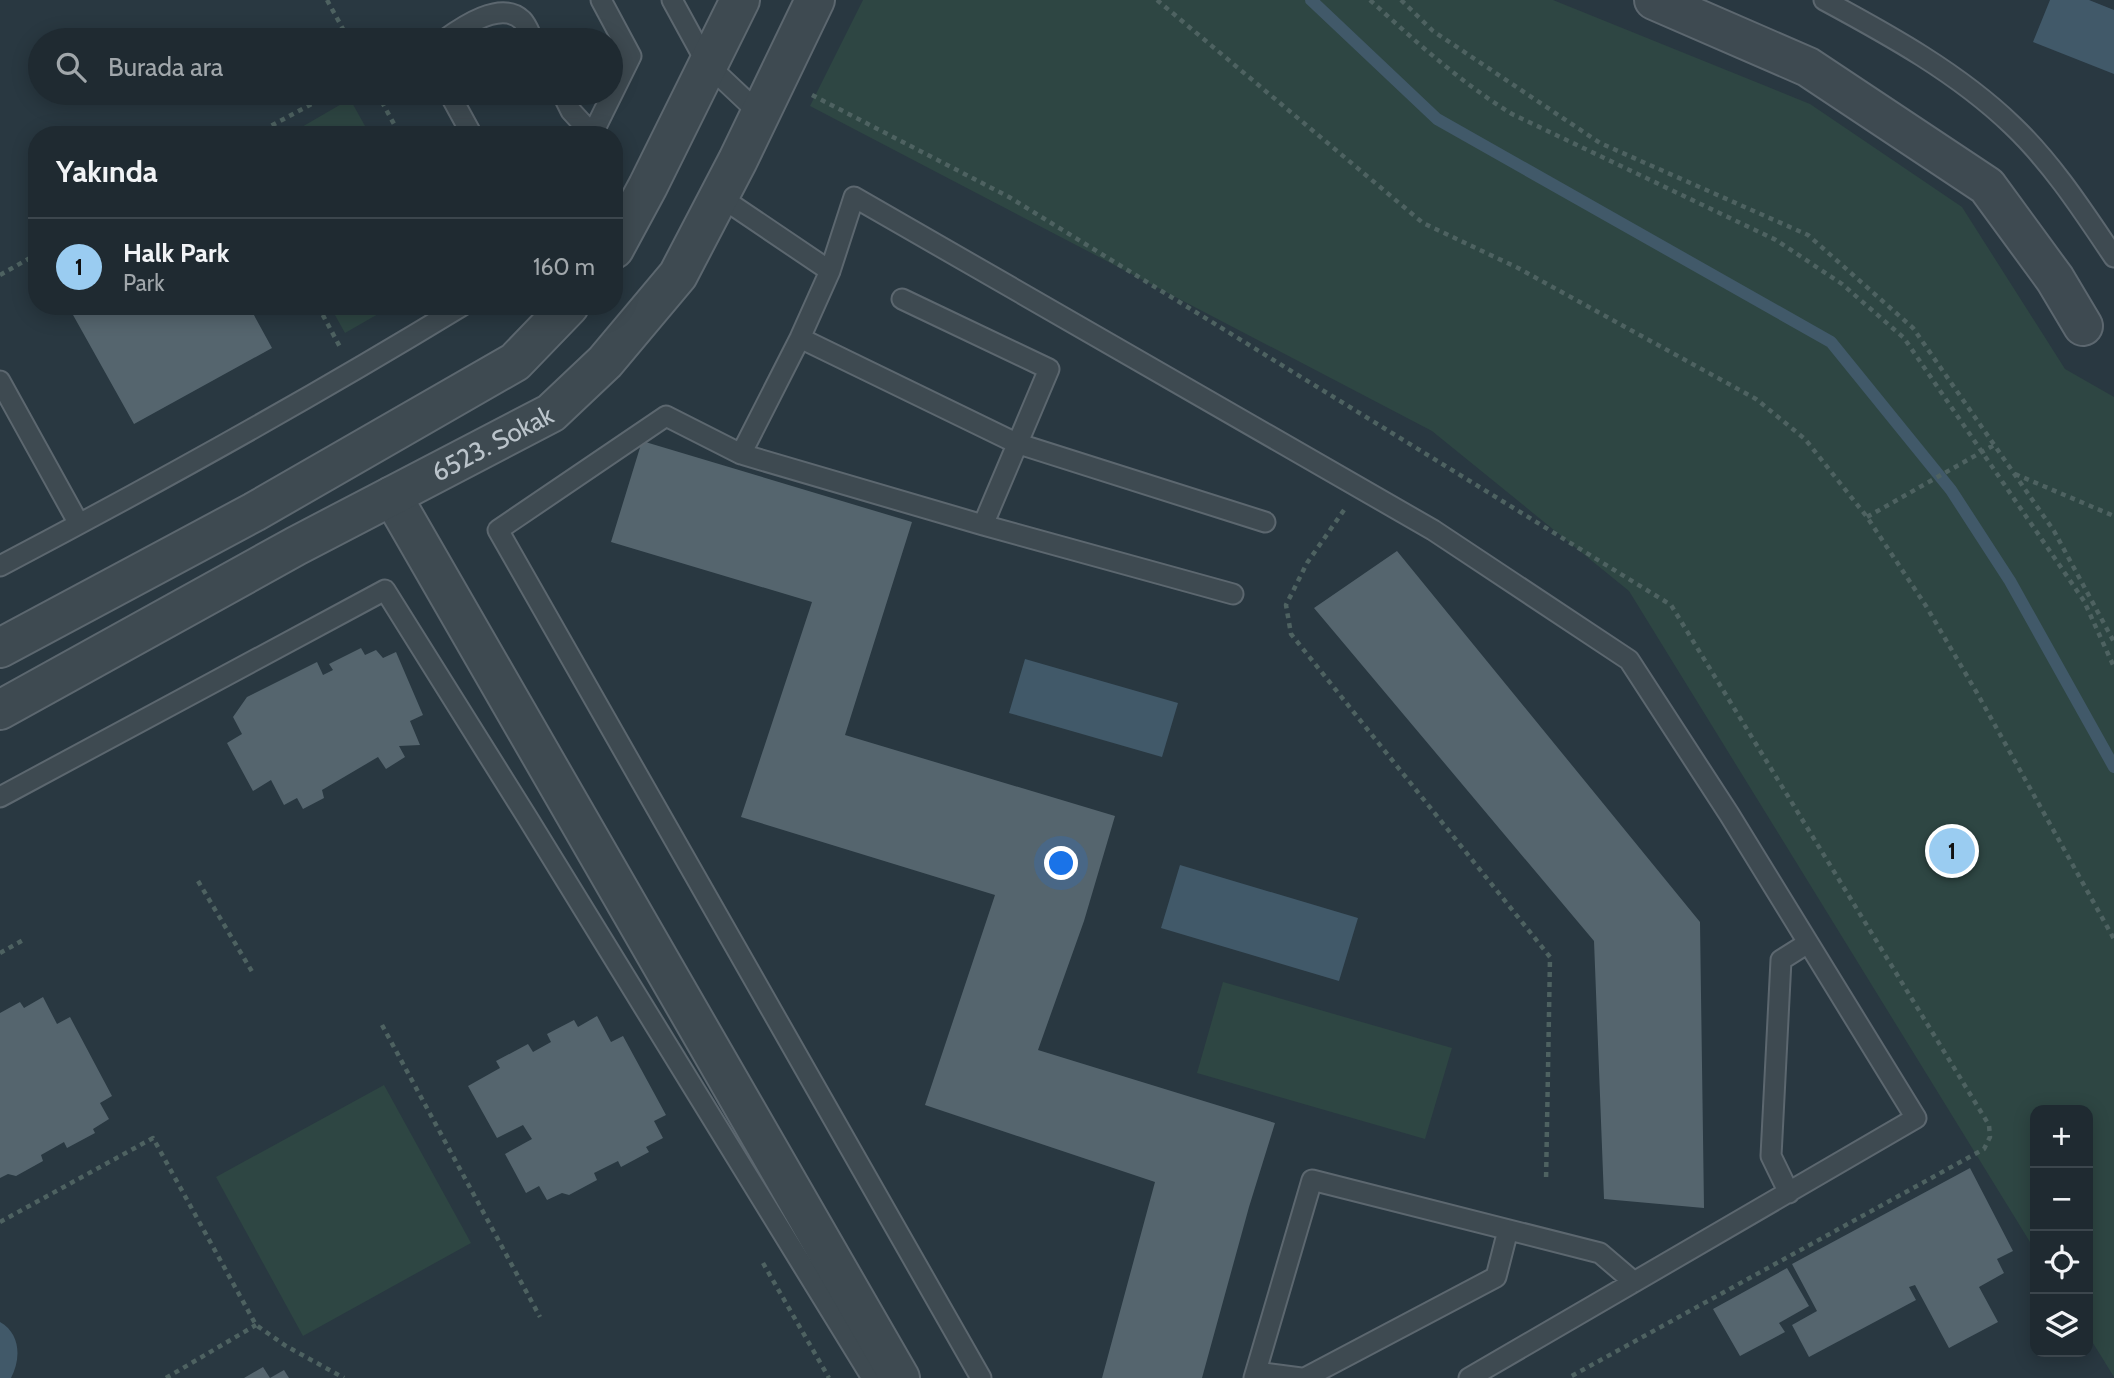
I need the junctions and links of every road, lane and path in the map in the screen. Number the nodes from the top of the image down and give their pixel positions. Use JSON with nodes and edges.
{"nodes":[{"id":1,"x":327,"y":0,"type":"edge"},
{"id":2,"x":601,"y":0,"type":"edge"},
{"id":3,"x":672,"y":0,"type":"edge"},
{"id":4,"x":740,"y":0,"type":"edge"},
{"id":5,"x":815,"y":0,"type":"edge"},
{"id":6,"x":1157,"y":0,"type":"edge"},
{"id":7,"x":1370,"y":0,"type":"edge"},
{"id":8,"x":1401,"y":0,"type":"edge"},
{"id":9,"x":1654,"y":0,"type":"edge"},
{"id":10,"x":1824,"y":0,"type":"edge"},
{"id":11,"x":342,"y":28,"type":"edge"},
{"id":12,"x":465,"y":28,"type":"edge"},
{"id":13,"x":527,"y":28,"type":"edge"},
{"id":14,"x":616,"y":28,"type":"edge"},
{"id":15,"x":623,"y":41,"type":"edge"},
{"id":16,"x":707,"y":64,"type":"junction"},
{"id":17,"x":623,"y":72,"type":"edge"},
{"id":18,"x":778,"y":78,"type":"junction"},
{"id":19,"x":310,"y":105,"type":"edge"},
{"id":20,"x":384,"y":105,"type":"edge"},
{"id":21,"x":456,"y":105,"type":"edge"},
{"id":22,"x":568,"y":105,"type":"edge"},
{"id":23,"x":607,"y":105,"type":"edge"},
{"id":24,"x":760,"y":114,"type":"junction"},
{"id":25,"x":271,"y":126,"type":"edge"},
{"id":26,"x":395,"y":126,"type":"edge"},
{"id":27,"x":467,"y":126,"type":"edge"},
{"id":28,"x":584,"y":126,"type":"edge"},
{"id":29,"x":596,"y":126,"type":"edge"},
{"id":30,"x":719,"y":196,"type":"junction"},
{"id":31,"x":623,"y":232,"type":"edge"},
{"id":32,"x":2114,"y":257,"type":"edge"},
{"id":33,"x":28,"y":259,"type":"edge"},
{"id":34,"x":830,"y":271,"type":"junction"},
{"id":35,"x":0,"y":275,"type":"edge"},
{"id":36,"x":902,"y":299,"type":"dead end"},
{"id":37,"x":323,"y":315,"type":"edge"},
{"id":38,"x":447,"y":315,"type":"edge"},
{"id":39,"x":560,"y":315,"type":"edge"},
{"id":40,"x":2083,"y":326,"type":"dead end"},
{"id":41,"x":800,"y":338,"type":"junction"},
{"id":42,"x":354,"y":372,"type":"junction"},
{"id":43,"x":0,"y":381,"type":"edge"},
{"id":44,"x":1016,"y":443,"type":"junction"},
{"id":45,"x":1994,"y":444,"type":"junction"},
{"id":46,"x":1982,"y":452,"type":"junction"},
{"id":47,"x":741,"y":454,"type":"junction"},
{"id":48,"x":2014,"y":474,"type":"junction"},
{"id":49,"x":1360,"y":488,"type":"junction"},
{"id":50,"x":392,"y":496,"type":"junction"},
{"id":51,"x":2114,"y":516,"type":"edge"},
{"id":52,"x":1867,"y":517,"type":"junction"},
{"id":53,"x":1265,"y":522,"type":"dead end"},
{"id":54,"x":79,"y":524,"type":"junction"},
{"id":55,"x":982,"y":525,"type":"junction"},
{"id":56,"x":0,"y":566,"type":"edge"},
{"id":57,"x":1233,"y":594,"type":"dead end"},
{"id":58,"x":2114,"y":642,"type":"edge"},
{"id":59,"x":0,"y":648,"type":"edge"},
{"id":60,"x":2114,"y":667,"type":"edge"},
{"id":61,"x":0,"y":710,"type":"edge"},
{"id":62,"x":0,"y":797,"type":"edge"},
{"id":63,"x":198,"y":881,"type":"dead end"},
{"id":64,"x":25,"y":939,"type":"dead end"},
{"id":65,"x":2114,"y":939,"type":"edge"},
{"id":66,"x":1808,"y":943,"type":"junction"},
{"id":67,"x":0,"y":953,"type":"edge"},
{"id":68,"x":254,"y":975,"type":"dead end"},
{"id":69,"x":382,"y":1025,"type":"dead end"},
{"id":70,"x":1546,"y":1182,"type":"dead end"},
{"id":71,"x":1789,"y":1192,"type":"junction"},
{"id":72,"x":0,"y":1222,"type":"edge"},
{"id":73,"x":1508,"y":1230,"type":"junction"},
{"id":74,"x":1634,"y":1282,"type":"junction"},
{"id":75,"x":540,"y":1317,"type":"dead end"},
{"id":76,"x":256,"y":1325,"type":"junction"},
{"id":77,"x":1255,"y":1375,"type":"edge"},
{"id":78,"x":166,"y":1378,"type":"edge"},
{"id":79,"x":344,"y":1378,"type":"edge"},
{"id":80,"x":872,"y":1378,"type":"edge"},
{"id":81,"x":900,"y":1378,"type":"edge"},
{"id":82,"x":981,"y":1378,"type":"edge"},
{"id":83,"x":1303,"y":1378,"type":"edge"},
{"id":84,"x":1469,"y":1378,"type":"edge"},
{"id":85,"x":1568,"y":1378,"type":"edge"}],
"edges":[{"from":1,"to":11,"type":"path"},
{"from":2,"to":14,"type":"lane"},
{"from":3,"to":16,"type":"lane"},
{"from":4,"to":16,"type":"street"},
{"from":5,"to":18,"type":"street","name":"6523. Sokak"},
{"from":6,"to":52,"type":"path"},
{"from":7,"to":46,"type":"path"},
{"from":8,"to":45,"type":"path"},
{"from":9,"to":40,"type":"street"},
{"from":10,"to":32,"type":"lane"},
{"from":12,"to":13,"type":"lane"},
{"from":15,"to":17,"type":"lane"},
{"from":16,"to":24,"type":"lane"},
{"from":16,"to":31,"type":"street"},
{"from":18,"to":24,"type":"street","name":"6523. Sokak"},
{"from":18,"to":85,"type":"path"},
{"from":19,"to":25,"type":"path"},
{"from":20,"to":26,"type":"path"},
{"from":21,"to":27,"type":"lane"},
{"from":22,"to":28,"type":"lane"},
{"from":23,"to":29,"type":"lane"},
{"from":24,"to":30,"type":"street","name":"6523. Sokak"},
{"from":30,"to":34,"type":"lane"},
{"from":30,"to":50,"type":"street","name":"6523. Sokak"},
{"from":33,"to":35,"type":"path"},
{"from":34,"to":41,"type":"lane"},
{"from":34,"to":49,"type":"lane"},
{"from":36,"to":44,"type":"lane"},
{"from":37,"to":42,"type":"path"},
{"from":38,"to":42,"type":"lane"},
{"from":39,"to":59,"type":"street"},
{"from":41,"to":44,"type":"lane"},
{"from":41,"to":47,"type":"lane"},
{"from":42,"to":54,"type":"lane"},
{"from":43,"to":54,"type":"lane"},
{"from":44,"to":53,"type":"lane"},
{"from":44,"to":55,"type":"lane"},
{"from":45,"to":46,"type":"path"},
{"from":45,"to":48,"type":"path"},
{"from":46,"to":52,"type":"path"},
{"from":46,"to":60,"type":"path"},
{"from":47,"to":55,"type":"lane"},
{"from":47,"to":82,"type":"lane"},
{"from":48,"to":51,"type":"path"},
{"from":48,"to":58,"type":"path"},
{"from":49,"to":66,"type":"lane"},
{"from":49,"to":70,"type":"path"},
{"from":50,"to":61,"type":"street","name":"6523. Sokak"},
{"from":50,"to":81,"type":"street"},
{"from":52,"to":65,"type":"path"},
{"from":54,"to":56,"type":"lane"},
{"from":55,"to":57,"type":"lane"},
{"from":62,"to":80,"type":"lane"},
{"from":63,"to":68,"type":"path"},
{"from":64,"to":67,"type":"path"},
{"from":66,"to":71,"type":"lane"},
{"from":66,"to":71,"type":"lane"},
{"from":69,"to":75,"type":"path"},
{"from":71,"to":74,"type":"lane"},
{"from":72,"to":76,"type":"path"},
{"from":73,"to":74,"type":"lane"},
{"from":73,"to":77,"type":"lane"},
{"from":73,"to":83,"type":"lane"},
{"from":74,"to":84,"type":"lane"},
{"from":76,"to":78,"type":"path"},
{"from":76,"to":79,"type":"path"},
{"from":77,"to":83,"type":"lane"}]}
